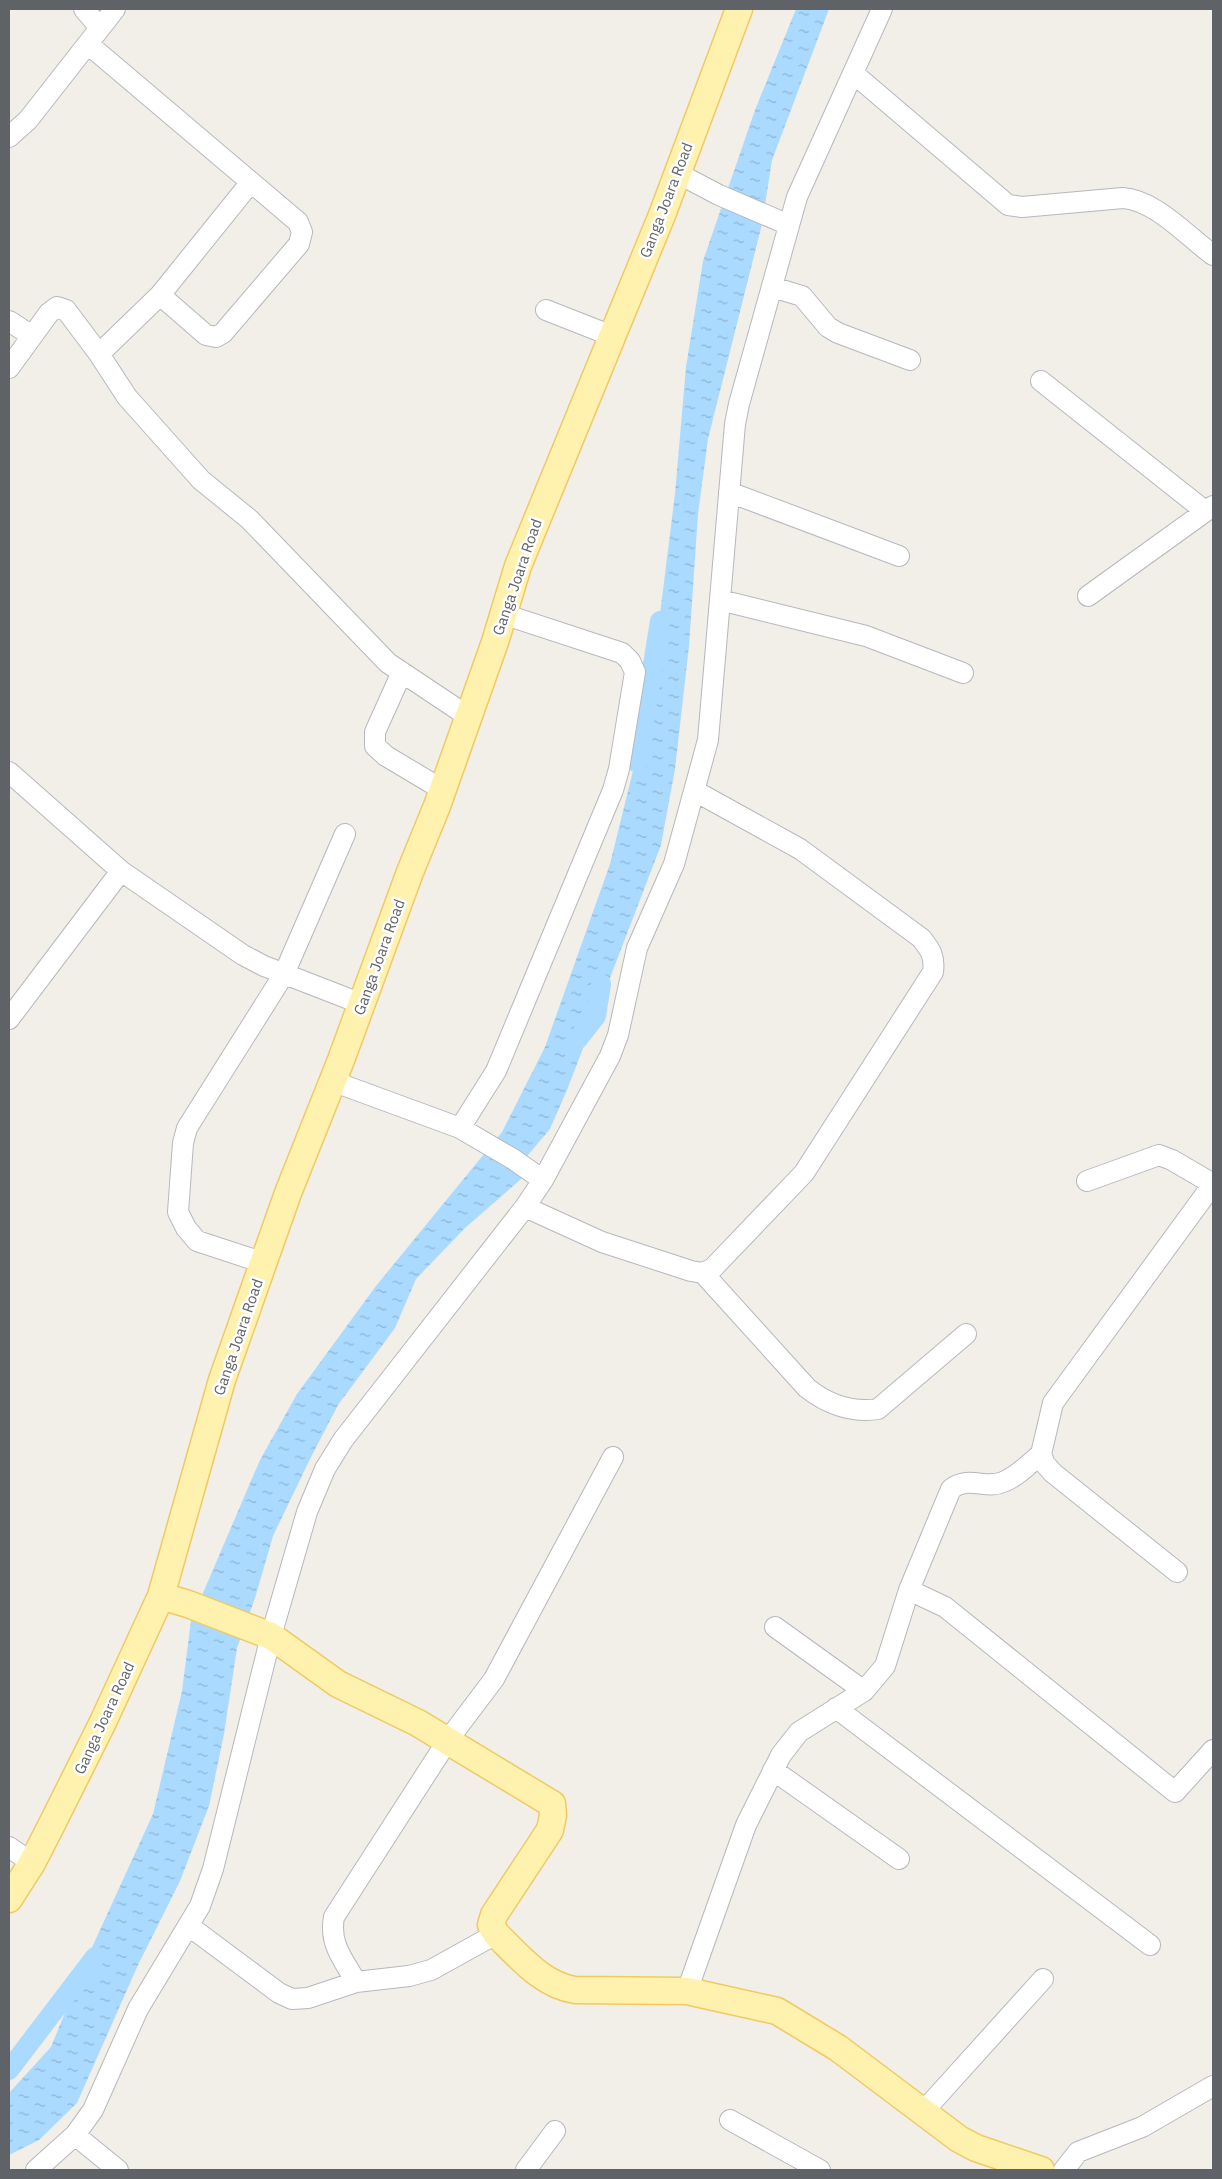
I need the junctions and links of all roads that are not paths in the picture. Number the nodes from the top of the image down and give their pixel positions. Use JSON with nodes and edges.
{"nodes":[{"id":1,"x":84,"y":9,"type":"edge"},
{"id":2,"x":115,"y":9,"type":"edge"},
{"id":3,"x":739,"y":9,"type":"edge"},
{"id":4,"x":882,"y":9,"type":"edge"},
{"id":5,"x":100,"y":28,"type":"junction"},
{"id":6,"x":88,"y":44,"type":"junction"},
{"id":7,"x":853,"y":73,"type":"junction"},
{"id":8,"x":9,"y":137,"type":"edge"},
{"id":9,"x":678,"y":173,"type":"junction"},
{"id":10,"x":251,"y":182,"type":"junction"},
{"id":11,"x":789,"y":225,"type":"junction"},
{"id":12,"x":1211,"y":248,"type":"edge"},
{"id":13,"x":772,"y":287,"type":"junction"},
{"id":14,"x":160,"y":295,"type":"junction"},
{"id":15,"x":546,"y":310,"type":"dead end"},
{"id":16,"x":9,"y":321,"type":"edge"},
{"id":17,"x":32,"y":336,"type":"junction"},
{"id":18,"x":612,"y":336,"type":"junction"},
{"id":19,"x":99,"y":354,"type":"junction"},
{"id":20,"x":910,"y":360,"type":"dead end"},
{"id":21,"x":9,"y":368,"type":"edge"},
{"id":22,"x":1042,"y":381,"type":"dead end"},
{"id":23,"x":729,"y":492,"type":"junction"},
{"id":24,"x":1209,"y":508,"type":"edge"},
{"id":25,"x":899,"y":556,"type":"dead end"},
{"id":26,"x":1088,"y":596,"type":"dead end"},
{"id":27,"x":720,"y":600,"type":"junction"},
{"id":28,"x":503,"y":614,"type":"junction"},
{"id":29,"x":402,"y":672,"type":"junction"},
{"id":30,"x":963,"y":672,"type":"dead end"},
{"id":31,"x":469,"y":717,"type":"junction"},
{"id":32,"x":9,"y":772,"type":"edge"},
{"id":33,"x":443,"y":790,"type":"junction"},
{"id":34,"x":695,"y":791,"type":"junction"},
{"id":35,"x":345,"y":834,"type":"dead end"},
{"id":36,"x":120,"y":871,"type":"junction"},
{"id":37,"x":284,"y":974,"type":"junction"},
{"id":38,"x":362,"y":1004,"type":"junction"},
{"id":39,"x":9,"y":1019,"type":"edge"},
{"id":40,"x":332,"y":1081,"type":"junction"},
{"id":41,"x":460,"y":1128,"type":"junction"},
{"id":42,"x":544,"y":1180,"type":"junction"},
{"id":43,"x":1087,"y":1181,"type":"dead end"},
{"id":44,"x":1213,"y":1184,"type":"edge"},
{"id":45,"x":525,"y":1207,"type":"junction"},
{"id":46,"x":264,"y":1263,"type":"junction"},
{"id":47,"x":704,"y":1273,"type":"junction"},
{"id":48,"x":966,"y":1334,"type":"dead end"},
{"id":49,"x":1041,"y":1454,"type":"junction"},
{"id":50,"x":612,"y":1457,"type":"dead end"},
{"id":51,"x":1177,"y":1572,"type":"dead end"},
{"id":52,"x":909,"y":1590,"type":"junction"},
{"id":53,"x":161,"y":1596,"type":"junction"},
{"id":54,"x":775,"y":1627,"type":"dead end"},
{"id":55,"x":264,"y":1632,"type":"junction"},
{"id":56,"x":864,"y":1691,"type":"junction"},
{"id":57,"x":836,"y":1708,"type":"junction"},
{"id":58,"x":448,"y":1740,"type":"junction"},
{"id":59,"x":1213,"y":1750,"type":"edge"},
{"id":60,"x":773,"y":1770,"type":"junction"},
{"id":61,"x":9,"y":1847,"type":"edge"},
{"id":62,"x":898,"y":1859,"type":"dead end"},
{"id":63,"x":32,"y":1863,"type":"junction"},
{"id":64,"x":9,"y":1899,"type":"edge"},
{"id":65,"x":189,"y":1926,"type":"junction"},
{"id":66,"x":496,"y":1934,"type":"junction"},
{"id":67,"x":1150,"y":1945,"type":"dead end"},
{"id":68,"x":1043,"y":1979,"type":"dead end"},
{"id":69,"x":356,"y":1982,"type":"junction"},
{"id":70,"x":687,"y":1991,"type":"junction"},
{"id":71,"x":1213,"y":2086,"type":"edge"},
{"id":72,"x":922,"y":2113,"type":"junction"},
{"id":73,"x":730,"y":2120,"type":"dead end"},
{"id":74,"x":555,"y":2131,"type":"dead end"},
{"id":75,"x":75,"y":2135,"type":"junction"},
{"id":76,"x":36,"y":2170,"type":"edge"},
{"id":77,"x":118,"y":2170,"type":"edge"},
{"id":78,"x":526,"y":2170,"type":"edge"},
{"id":79,"x":820,"y":2170,"type":"edge"},
{"id":80,"x":1041,"y":2170,"type":"edge"},
{"id":81,"x":1064,"y":2170,"type":"edge"}],
"edges":[{"from":1,"to":5,"type":"street"},
{"from":2,"to":5,"type":"street"},
{"from":3,"to":9,"type":"main road","name":"Ganga Joara Road"},
{"from":4,"to":7,"type":"street"},
{"from":5,"to":6,"type":"street"},
{"from":6,"to":8,"type":"street"},
{"from":6,"to":10,"type":"street"},
{"from":7,"to":11,"type":"street"},
{"from":7,"to":12,"type":"street"},
{"from":9,"to":11,"type":"street"},
{"from":9,"to":18,"type":"main road","name":"Ganga Joara Road"},
{"from":10,"to":14,"type":"street"},
{"from":10,"to":14,"type":"street"},
{"from":11,"to":13,"type":"street"},
{"from":13,"to":20,"type":"street"},
{"from":13,"to":23,"type":"street"},
{"from":14,"to":19,"type":"street"},
{"from":15,"to":18,"type":"street"},
{"from":16,"to":17,"type":"street"},
{"from":17,"to":19,"type":"street"},
{"from":17,"to":21,"type":"street"},
{"from":18,"to":28,"type":"main road","name":"Ganga Joara Road"},
{"from":19,"to":29,"type":"street"},
{"from":22,"to":24,"type":"street"},
{"from":23,"to":25,"type":"street"},
{"from":23,"to":27,"type":"street"},
{"from":24,"to":26,"type":"street"},
{"from":27,"to":30,"type":"street"},
{"from":27,"to":34,"type":"street"},
{"from":28,"to":31,"type":"main road","name":"Ganga Joara Road"},
{"from":28,"to":41,"type":"street"},
{"from":29,"to":31,"type":"street"},
{"from":29,"to":33,"type":"street"},
{"from":31,"to":33,"type":"main road","name":"Ganga Joara Road"},
{"from":32,"to":36,"type":"street"},
{"from":33,"to":38,"type":"main road","name":"Ganga Joara Road"},
{"from":34,"to":42,"type":"street"},
{"from":34,"to":47,"type":"street"},
{"from":35,"to":37,"type":"street"},
{"from":36,"to":37,"type":"street"},
{"from":36,"to":39,"type":"street"},
{"from":37,"to":38,"type":"street"},
{"from":37,"to":46,"type":"street"},
{"from":38,"to":40,"type":"main road","name":"Ganga Joara Road"},
{"from":40,"to":41,"type":"street"},
{"from":40,"to":46,"type":"main road","name":"Ganga Joara Road"},
{"from":41,"to":42,"type":"street"},
{"from":42,"to":45,"type":"street"},
{"from":43,"to":44,"type":"street"},
{"from":44,"to":49,"type":"street"},
{"from":45,"to":47,"type":"street"},
{"from":45,"to":55,"type":"street"},
{"from":46,"to":53,"type":"main road","name":"Ganga Joara Road"},
{"from":47,"to":48,"type":"street"},
{"from":49,"to":51,"type":"street"},
{"from":49,"to":52,"type":"street"},
{"from":50,"to":58,"type":"street"},
{"from":52,"to":56,"type":"street"},
{"from":52,"to":59,"type":"street"},
{"from":53,"to":55,"type":"main road"},
{"from":53,"to":63,"type":"main road","name":"Ganga Joara Road"},
{"from":54,"to":56,"type":"street"},
{"from":55,"to":58,"type":"main road"},
{"from":55,"to":65,"type":"street"},
{"from":56,"to":57,"type":"street"},
{"from":57,"to":60,"type":"street"},
{"from":57,"to":67,"type":"street"},
{"from":58,"to":66,"type":"main road"},
{"from":58,"to":69,"type":"street"},
{"from":60,"to":62,"type":"street"},
{"from":60,"to":70,"type":"street"},
{"from":61,"to":63,"type":"street"},
{"from":63,"to":64,"type":"main road","name":"Ganga Joara Road"},
{"from":65,"to":69,"type":"street"},
{"from":65,"to":75,"type":"street"},
{"from":66,"to":69,"type":"street"},
{"from":66,"to":70,"type":"main road"},
{"from":68,"to":72,"type":"street"},
{"from":70,"to":72,"type":"main road"},
{"from":71,"to":81,"type":"street"},
{"from":72,"to":80,"type":"main road"},
{"from":73,"to":79,"type":"street"},
{"from":74,"to":78,"type":"street"},
{"from":75,"to":76,"type":"street"},
{"from":75,"to":77,"type":"street"}]}
